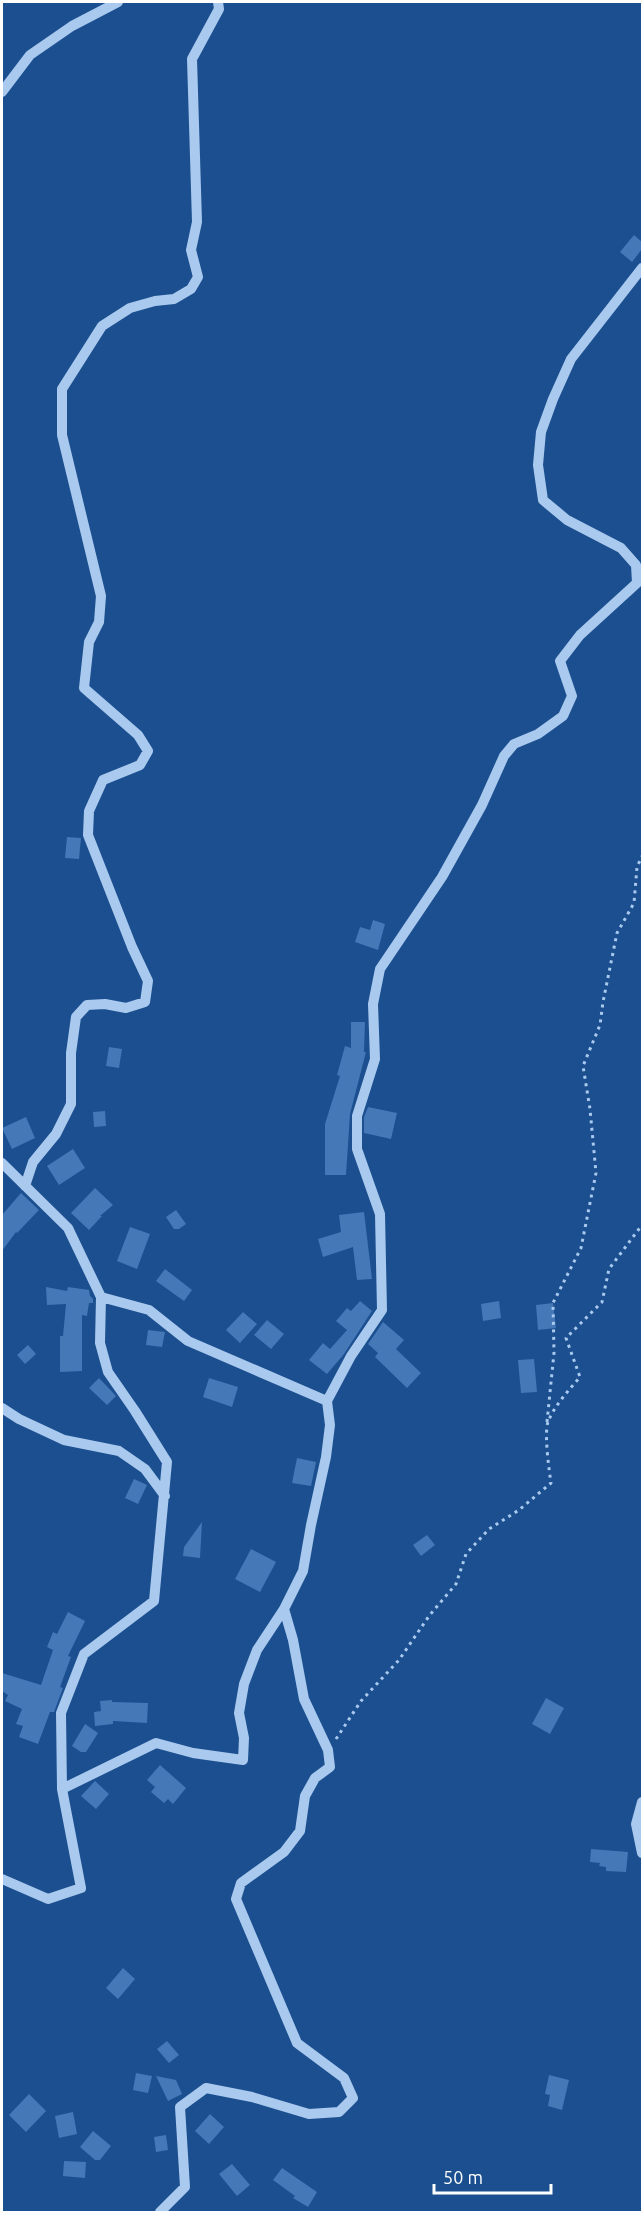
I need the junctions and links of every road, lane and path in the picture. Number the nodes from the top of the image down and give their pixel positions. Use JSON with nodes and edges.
{"nodes":[{"id":1,"x":118,"y":2,"type":"edge"},
{"id":2,"x":218,"y":2,"type":"edge"},
{"id":3,"x":2,"y":92,"type":"edge"},
{"id":4,"x":642,"y":268,"type":"edge"},
{"id":5,"x":642,"y":856,"type":"edge"},
{"id":6,"x":2,"y":1164,"type":"edge"},
{"id":7,"x":25,"y":1186,"type":"junction"},
{"id":8,"x":642,"y":1225,"type":"edge"},
{"id":9,"x":101,"y":1297,"type":"junction"},
{"id":10,"x":327,"y":1401,"type":"junction"},
{"id":11,"x":2,"y":1408,"type":"edge"},
{"id":12,"x":547,"y":1424,"type":"junction"},
{"id":13,"x":165,"y":1496,"type":"junction"},
{"id":14,"x":284,"y":1609,"type":"junction"},
{"id":15,"x":328,"y":1750,"type":"junction"},
{"id":16,"x":62,"y":1789,"type":"junction"},
{"id":17,"x":642,"y":1802,"type":"edge"},
{"id":18,"x":642,"y":1853,"type":"edge"},
{"id":19,"x":2,"y":1879,"type":"edge"},
{"id":20,"x":160,"y":2212,"type":"edge"}],
"edges":[{"from":1,"to":3,"type":"street"},
{"from":2,"to":7,"type":"street"},
{"from":4,"to":10,"type":"street"},
{"from":5,"to":12,"type":"path"},
{"from":6,"to":7,"type":"street"},
{"from":7,"to":9,"type":"street"},
{"from":8,"to":12,"type":"path"},
{"from":9,"to":10,"type":"street"},
{"from":9,"to":13,"type":"street"},
{"from":10,"to":14,"type":"street"},
{"from":11,"to":13,"type":"street"},
{"from":12,"to":15,"type":"path"},
{"from":13,"to":16,"type":"street"},
{"from":14,"to":15,"type":"street"},
{"from":14,"to":16,"type":"street"},
{"from":15,"to":20,"type":"street"},
{"from":16,"to":19,"type":"street"},
{"from":17,"to":18,"type":"street"}]}
